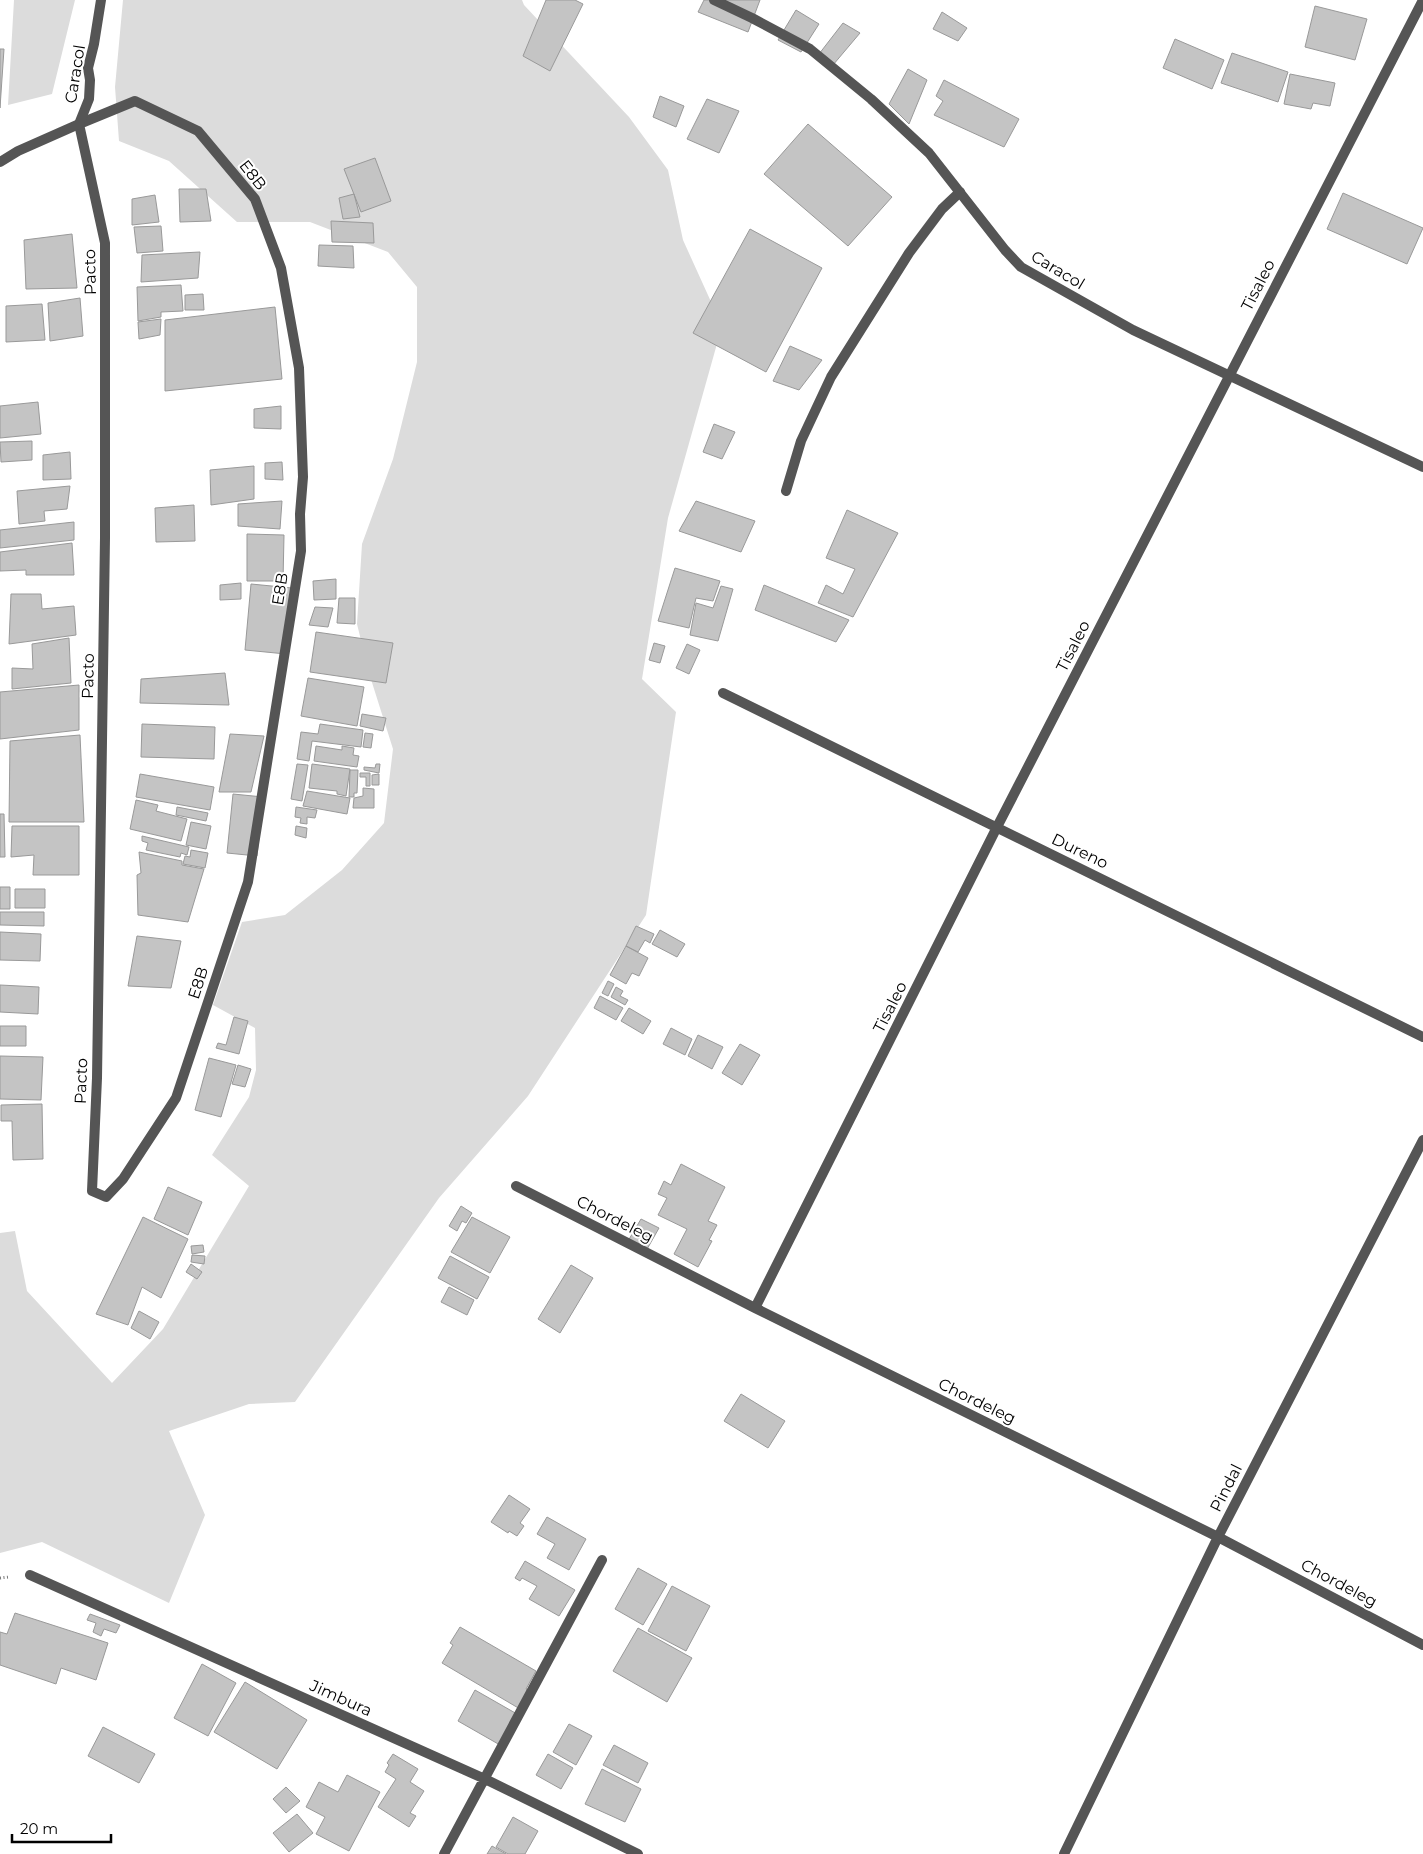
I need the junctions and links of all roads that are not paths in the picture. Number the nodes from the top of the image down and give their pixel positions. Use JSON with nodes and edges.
{"nodes":[{"id":1,"x":101,"y":0,"type":"edge"},
{"id":2,"x":714,"y":0,"type":"edge"},
{"id":3,"x":1423,"y":0,"type":"edge"},
{"id":4,"x":80,"y":124,"type":"junction"},
{"id":5,"x":0,"y":162,"type":"edge"},
{"id":6,"x":960,"y":192,"type":"junction"},
{"id":7,"x":1229,"y":374,"type":"junction"},
{"id":8,"x":1423,"y":467,"type":"edge"},
{"id":9,"x":786,"y":490,"type":"dead end"},
{"id":10,"x":723,"y":693,"type":"dead end"},
{"id":11,"x":997,"y":827,"type":"junction"},
{"id":12,"x":1423,"y":1038,"type":"edge"},
{"id":13,"x":1423,"y":1140,"type":"edge"},
{"id":14,"x":123,"y":1179,"type":"joint"},
{"id":15,"x":516,"y":1186,"type":"dead end"},
{"id":16,"x":755,"y":1308,"type":"junction"},
{"id":17,"x":1218,"y":1537,"type":"junction"},
{"id":18,"x":602,"y":1560,"type":"dead end"},
{"id":19,"x":30,"y":1575,"type":"dead end"},
{"id":20,"x":1423,"y":1645,"type":"edge"},
{"id":21,"x":485,"y":1779,"type":"junction"},
{"id":22,"x":444,"y":1854,"type":"edge"},
{"id":23,"x":638,"y":1854,"type":"edge"},
{"id":24,"x":1064,"y":1854,"type":"edge"}],
"edges":[{"from":1,"to":4,"type":"street","name":"Caracol"},
{"from":2,"to":6,"type":"street","name":"Caracol"},
{"from":3,"to":7,"type":"street","name":"Tisaleo"},
{"from":4,"to":5,"type":"street","name":"Caracol"},
{"from":4,"to":14,"type":"street","name":"Pacto"},
{"from":4,"to":14,"type":"street","name":"E8B"},
{"from":6,"to":7,"type":"street","name":"Caracol"},
{"from":6,"to":9,"type":"street"},
{"from":7,"to":8,"type":"street","name":"Caracol"},
{"from":7,"to":11,"type":"street","name":"Tisaleo"},
{"from":10,"to":11,"type":"street","name":"Dureno"},
{"from":11,"to":12,"type":"street","name":"Dureno"},
{"from":11,"to":16,"type":"street","name":"Tisaleo"},
{"from":13,"to":17,"type":"street","name":"Pindal"},
{"from":15,"to":16,"type":"street","name":"Chordeleg"},
{"from":16,"to":17,"type":"street","name":"Chordeleg"},
{"from":17,"to":20,"type":"street","name":"Chordeleg"},
{"from":17,"to":24,"type":"street","name":"Pindal"},
{"from":18,"to":21,"type":"street"},
{"from":19,"to":21,"type":"street","name":"Jimbura"},
{"from":21,"to":22,"type":"street"},
{"from":21,"to":23,"type":"street","name":"Jimbura"}]}
